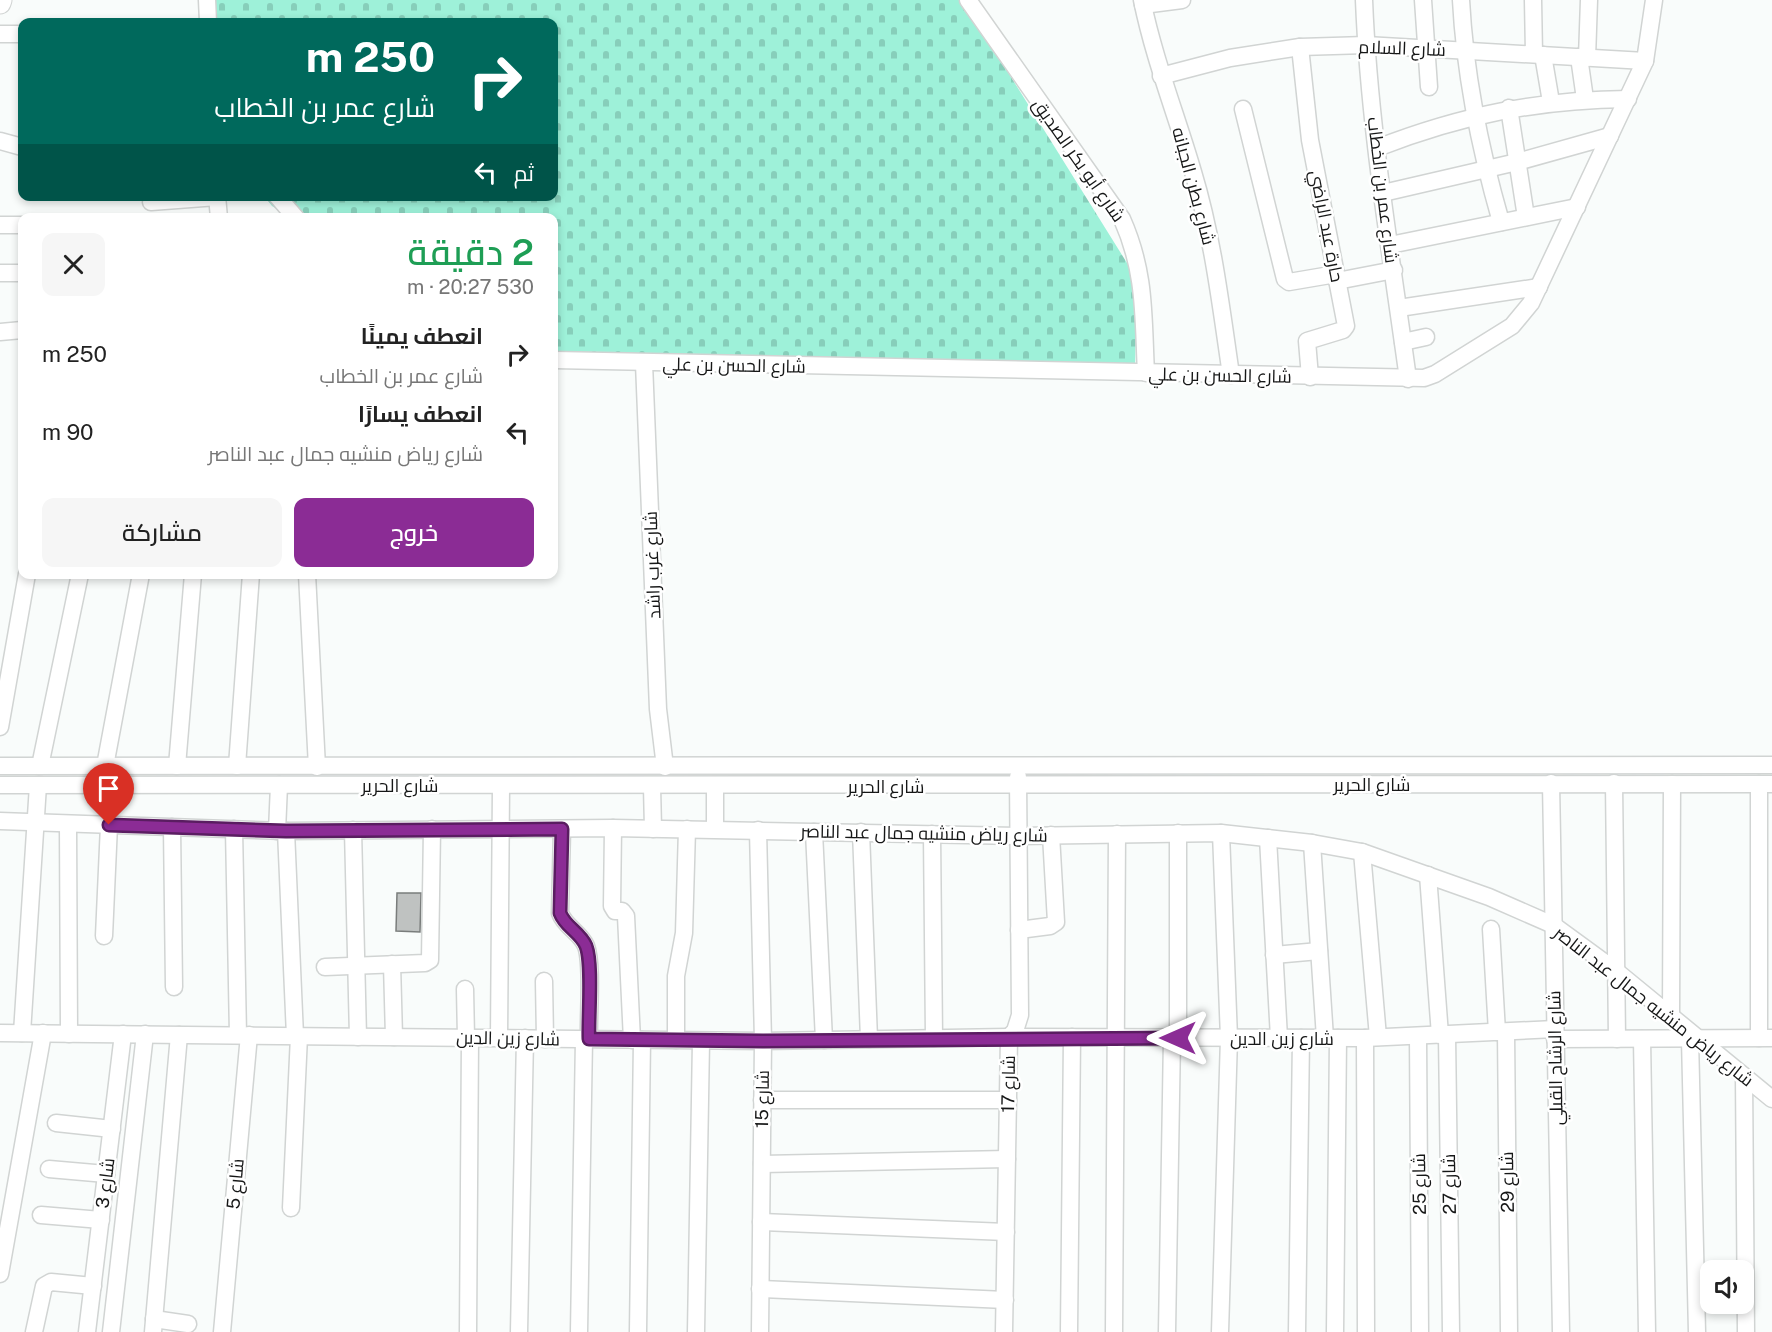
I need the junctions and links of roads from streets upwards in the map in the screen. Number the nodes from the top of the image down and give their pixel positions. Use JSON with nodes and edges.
{"nodes":[{"id":1,"x":207,"y":0,"type":"edge"},
{"id":2,"x":968,"y":0,"type":"edge"},
{"id":3,"x":1182,"y":0,"type":"edge"},
{"id":4,"x":1364,"y":0,"type":"edge"},
{"id":5,"x":1423,"y":0,"type":"edge"},
{"id":6,"x":1461,"y":0,"type":"edge"},
{"id":7,"x":1533,"y":0,"type":"edge"},
{"id":8,"x":1589,"y":0,"type":"edge"},
{"id":9,"x":1654,"y":0,"type":"edge"},
{"id":10,"x":1143,"y":3,"type":"edge"},
{"id":11,"x":208,"y":18,"type":"edge"},
{"id":12,"x":0,"y":34,"type":"edge"},
{"id":13,"x":18,"y":34,"type":"edge"},
{"id":14,"x":1366,"y":45,"type":"junction"},
{"id":15,"x":1300,"y":47,"type":"junction"},
{"id":16,"x":1426,"y":48,"type":"junction"},
{"id":17,"x":1464,"y":50,"type":"junction"},
{"id":18,"x":1538,"y":55,"type":"junction"},
{"id":19,"x":1583,"y":58,"type":"junction"},
{"id":20,"x":1645,"y":61,"type":"junction"},
{"id":21,"x":1161,"y":76,"type":"junction"},
{"id":22,"x":1428,"y":87,"type":"dead end"},
{"id":23,"x":1585,"y":99,"type":"junction"},
{"id":24,"x":1628,"y":99,"type":"junction"},
{"id":25,"x":1551,"y":102,"type":"junction"},
{"id":26,"x":1509,"y":108,"type":"junction"},
{"id":27,"x":1243,"y":109,"type":"dead end"},
{"id":28,"x":1473,"y":116,"type":"junction"},
{"id":29,"x":1610,"y":136,"type":"junction"},
{"id":30,"x":0,"y":141,"type":"edge"},
{"id":31,"x":18,"y":146,"type":"edge"},
{"id":32,"x":1377,"y":148,"type":"junction"},
{"id":33,"x":1517,"y":162,"type":"junction"},
{"id":34,"x":1486,"y":169,"type":"junction"},
{"id":35,"x":1383,"y":193,"type":"junction"},
{"id":36,"x":164,"y":201,"type":"edge"},
{"id":37,"x":281,"y":201,"type":"edge"},
{"id":38,"x":151,"y":202,"type":"dead end"},
{"id":39,"x":1577,"y":207,"type":"junction"},
{"id":40,"x":292,"y":213,"type":"edge"},
{"id":41,"x":1526,"y":217,"type":"junction"},
{"id":42,"x":1501,"y":222,"type":"junction"},
{"id":43,"x":0,"y":225,"type":"edge"},
{"id":44,"x":18,"y":225,"type":"edge"},
{"id":45,"x":1390,"y":245,"type":"junction"},
{"id":46,"x":1394,"y":270,"type":"junction"},
{"id":47,"x":0,"y":273,"type":"edge"},
{"id":48,"x":18,"y":273,"type":"edge"},
{"id":49,"x":1337,"y":278,"type":"junction"},
{"id":50,"x":1539,"y":287,"type":"junction"},
{"id":51,"x":1399,"y":308,"type":"junction"},
{"id":52,"x":18,"y":330,"type":"edge"},
{"id":53,"x":0,"y":332,"type":"edge"},
{"id":54,"x":1426,"y":337,"type":"dead end"},
{"id":55,"x":1403,"y":342,"type":"junction"},
{"id":56,"x":558,"y":360,"type":"edge"},
{"id":57,"x":644,"y":363,"type":"junction"},
{"id":58,"x":1146,"y":374,"type":"junction"},
{"id":59,"x":1231,"y":375,"type":"junction"},
{"id":60,"x":1311,"y":377,"type":"junction"},
{"id":61,"x":1408,"y":379,"type":"junction"},
{"id":62,"x":26,"y":579,"type":"edge"},
{"id":63,"x":79,"y":579,"type":"edge"},
{"id":64,"x":140,"y":579,"type":"edge"},
{"id":65,"x":193,"y":579,"type":"edge"},
{"id":66,"x":251,"y":579,"type":"edge"},
{"id":67,"x":307,"y":579,"type":"edge"},
{"id":68,"x":0,"y":727,"type":"edge"},
{"id":69,"x":1684,"y":764,"type":"junction"},
{"id":70,"x":1660,"y":765,"type":"junction"},
{"id":71,"x":1772,"y":765,"type":"edge"},
{"id":72,"x":0,"y":766,"type":"edge"},
{"id":73,"x":40,"y":766,"type":"junction"},
{"id":74,"x":105,"y":766,"type":"junction"},
{"id":75,"x":177,"y":766,"type":"junction"},
{"id":76,"x":237,"y":766,"type":"junction"},
{"id":77,"x":317,"y":766,"type":"junction"},
{"id":78,"x":665,"y":766,"type":"junction"},
{"id":79,"x":754,"y":766,"type":"junction"},
{"id":80,"x":1209,"y":766,"type":"junction"},
{"id":81,"x":781,"y":767,"type":"junction"},
{"id":82,"x":1018,"y":767,"type":"junction"},
{"id":83,"x":1551,"y":783,"type":"junction"},
{"id":84,"x":1614,"y":783,"type":"junction"},
{"id":85,"x":1672,"y":784,"type":"junction"},
{"id":86,"x":1766,"y":784,"type":"edge"},
{"id":87,"x":0,"y":785,"type":"edge"},
{"id":88,"x":38,"y":785,"type":"junction"},
{"id":89,"x":279,"y":785,"type":"junction"},
{"id":90,"x":1209,"y":785,"type":"junction"},
{"id":91,"x":501,"y":786,"type":"junction"},
{"id":92,"x":652,"y":786,"type":"junction"},
{"id":93,"x":715,"y":786,"type":"junction"},
{"id":94,"x":754,"y":786,"type":"junction"},
{"id":95,"x":781,"y":786,"type":"junction"},
{"id":96,"x":1018,"y":786,"type":"junction"},
{"id":97,"x":0,"y":821,"type":"edge"},
{"id":98,"x":36,"y":823,"type":"junction"},
{"id":99,"x":68,"y":824,"type":"junction"},
{"id":100,"x":109,"y":825,"type":"junction"},
{"id":101,"x":172,"y":827,"type":"junction"},
{"id":102,"x":613,"y":828,"type":"junction"},
{"id":103,"x":234,"y":829,"type":"junction"},
{"id":104,"x":501,"y":829,"type":"junction"},
{"id":105,"x":562,"y":829,"type":"junction"},
{"id":106,"x":653,"y":829,"type":"junction"},
{"id":107,"x":687,"y":829,"type":"junction"},
{"id":108,"x":715,"y":829,"type":"junction"},
{"id":109,"x":353,"y":830,"type":"junction"},
{"id":110,"x":432,"y":830,"type":"junction"},
{"id":111,"x":758,"y":830,"type":"junction"},
{"id":112,"x":281,"y":831,"type":"junction"},
{"id":113,"x":814,"y":832,"type":"junction"},
{"id":114,"x":861,"y":832,"type":"junction"},
{"id":115,"x":1178,"y":833,"type":"junction"},
{"id":116,"x":1221,"y":833,"type":"junction"},
{"id":117,"x":932,"y":834,"type":"junction"},
{"id":118,"x":1117,"y":834,"type":"junction"},
{"id":119,"x":1051,"y":835,"type":"junction"},
{"id":120,"x":1019,"y":836,"type":"junction"},
{"id":121,"x":1268,"y":838,"type":"junction"},
{"id":122,"x":1312,"y":843,"type":"junction"},
{"id":123,"x":1362,"y":852,"type":"junction"},
{"id":124,"x":1428,"y":875,"type":"junction"},
{"id":125,"x":1553,"y":925,"type":"junction"},
{"id":126,"x":1491,"y":929,"type":"dead end"},
{"id":127,"x":1019,"y":930,"type":"junction"},
{"id":128,"x":104,"y":936,"type":"dead end"},
{"id":129,"x":1319,"y":951,"type":"junction"},
{"id":130,"x":1274,"y":955,"type":"junction"},
{"id":131,"x":392,"y":964,"type":"junction"},
{"id":132,"x":356,"y":966,"type":"junction"},
{"id":133,"x":325,"y":967,"type":"dead end"},
{"id":134,"x":1616,"y":971,"type":"junction"},
{"id":135,"x":544,"y":981,"type":"dead end"},
{"id":136,"x":174,"y":987,"type":"dead end"},
{"id":137,"x":465,"y":989,"type":"dead end"},
{"id":138,"x":1671,"y":1016,"type":"junction"},
{"id":139,"x":1501,"y":1032,"type":"junction"},
{"id":140,"x":0,"y":1033,"type":"edge"},
{"id":141,"x":22,"y":1033,"type":"junction"},
{"id":142,"x":43,"y":1033,"type":"junction"},
{"id":143,"x":69,"y":1034,"type":"junction"},
{"id":144,"x":123,"y":1034,"type":"junction"},
{"id":145,"x":145,"y":1034,"type":"junction"},
{"id":146,"x":1555,"y":1034,"type":"junction"},
{"id":147,"x":178,"y":1035,"type":"junction"},
{"id":148,"x":243,"y":1035,"type":"junction"},
{"id":149,"x":1443,"y":1035,"type":"junction"},
{"id":150,"x":297,"y":1036,"type":"junction"},
{"id":151,"x":1418,"y":1036,"type":"junction"},
{"id":152,"x":358,"y":1037,"type":"junction"},
{"id":153,"x":394,"y":1037,"type":"junction"},
{"id":154,"x":1009,"y":1037,"type":"junction"},
{"id":155,"x":1072,"y":1037,"type":"junction"},
{"id":156,"x":468,"y":1038,"type":"junction"},
{"id":157,"x":499,"y":1038,"type":"junction"},
{"id":158,"x":525,"y":1038,"type":"junction"},
{"id":159,"x":934,"y":1038,"type":"junction"},
{"id":160,"x":1118,"y":1038,"type":"junction"},
{"id":161,"x":1175,"y":1038,"type":"junction"},
{"id":162,"x":1229,"y":1038,"type":"junction"},
{"id":163,"x":1278,"y":1038,"type":"junction"},
{"id":164,"x":1301,"y":1038,"type":"junction"},
{"id":165,"x":1331,"y":1038,"type":"junction"},
{"id":166,"x":1371,"y":1038,"type":"junction"},
{"id":167,"x":1766,"y":1038,"type":"edge"},
{"id":168,"x":545,"y":1039,"type":"junction"},
{"id":169,"x":586,"y":1039,"type":"junction"},
{"id":170,"x":869,"y":1039,"type":"junction"},
{"id":171,"x":1617,"y":1039,"type":"junction"},
{"id":172,"x":1642,"y":1039,"type":"junction"},
{"id":173,"x":1694,"y":1039,"type":"junction"},
{"id":174,"x":637,"y":1040,"type":"junction"},
{"id":175,"x":676,"y":1040,"type":"junction"},
{"id":176,"x":824,"y":1040,"type":"junction"},
{"id":177,"x":701,"y":1041,"type":"junction"},
{"id":178,"x":763,"y":1041,"type":"junction"},
{"id":179,"x":1743,"y":1076,"type":"junction"},
{"id":180,"x":1772,"y":1099,"type":"edge"},
{"id":181,"x":762,"y":1100,"type":"junction"},
{"id":182,"x":1008,"y":1100,"type":"junction"},
{"id":183,"x":57,"y":1123,"type":"dead end"},
{"id":184,"x":112,"y":1129,"type":"junction"},
{"id":185,"x":1007,"y":1159,"type":"junction"},
{"id":186,"x":762,"y":1164,"type":"junction"},
{"id":187,"x":49,"y":1169,"type":"dead end"},
{"id":188,"x":106,"y":1174,"type":"junction"},
{"id":189,"x":291,"y":1208,"type":"dead end"},
{"id":190,"x":41,"y":1215,"type":"dead end"},
{"id":191,"x":101,"y":1220,"type":"junction"},
{"id":192,"x":761,"y":1222,"type":"junction"},
{"id":193,"x":1006,"y":1232,"type":"junction"},
{"id":194,"x":0,"y":1274,"type":"edge"},
{"id":195,"x":93,"y":1286,"type":"junction"},
{"id":196,"x":760,"y":1289,"type":"junction"},
{"id":197,"x":1005,"y":1300,"type":"junction"},
{"id":198,"x":188,"y":1324,"type":"dead end"},
{"id":199,"x":154,"y":1326,"type":"edge"},
{"id":200,"x":34,"y":1332,"type":"edge"},
{"id":201,"x":87,"y":1332,"type":"edge"},
{"id":202,"x":111,"y":1332,"type":"edge"},
{"id":203,"x":222,"y":1332,"type":"edge"},
{"id":204,"x":468,"y":1332,"type":"edge"},
{"id":205,"x":519,"y":1332,"type":"edge"},
{"id":206,"x":579,"y":1332,"type":"edge"},
{"id":207,"x":638,"y":1332,"type":"edge"},
{"id":208,"x":696,"y":1332,"type":"edge"},
{"id":209,"x":759,"y":1332,"type":"edge"},
{"id":210,"x":1004,"y":1332,"type":"edge"},
{"id":211,"x":1069,"y":1332,"type":"edge"},
{"id":212,"x":1114,"y":1332,"type":"edge"},
{"id":213,"x":1167,"y":1332,"type":"edge"},
{"id":214,"x":1220,"y":1332,"type":"edge"},
{"id":215,"x":1297,"y":1332,"type":"edge"},
{"id":216,"x":1335,"y":1332,"type":"edge"},
{"id":217,"x":1366,"y":1332,"type":"edge"},
{"id":218,"x":1420,"y":1332,"type":"edge"},
{"id":219,"x":1451,"y":1332,"type":"edge"},
{"id":220,"x":1509,"y":1332,"type":"edge"},
{"id":221,"x":1561,"y":1332,"type":"edge"},
{"id":222,"x":1647,"y":1332,"type":"edge"},
{"id":223,"x":1697,"y":1332,"type":"edge"},
{"id":224,"x":1746,"y":1332,"type":"edge"}],
"edges":[{"from":1,"to":11,"type":"street"},
{"from":2,"to":58,"type":"street","name":"شارع أبو بكر الصديق"},
{"from":3,"to":10,"type":"street"},
{"from":4,"to":14,"type":"street","name":"شارع عمر بن الخطاب"},
{"from":5,"to":16,"type":"street"},
{"from":6,"to":17,"type":"street"},
{"from":7,"to":18,"type":"street"},
{"from":8,"to":19,"type":"street"},
{"from":9,"to":20,"type":"street","name":"شارع الحسن بن علي"},
{"from":10,"to":21,"type":"street","name":"شارع بطن الجبانه"},
{"from":12,"to":13,"type":"street"},
{"from":14,"to":15,"type":"street","name":"شارع السلام"},
{"from":14,"to":16,"type":"street","name":"شارع السلام"},
{"from":14,"to":32,"type":"street","name":"شارع عمر بن الخطاب"},
{"from":15,"to":21,"type":"street","name":"شارع السلام"},
{"from":15,"to":49,"type":"street","name":"حارة عبد الراضي"},
{"from":16,"to":17,"type":"street","name":"شارع السلام"},
{"from":16,"to":22,"type":"street"},
{"from":17,"to":18,"type":"street","name":"شارع السلام"},
{"from":17,"to":28,"type":"street"},
{"from":18,"to":19,"type":"street","name":"شارع السلام"},
{"from":18,"to":25,"type":"street"},
{"from":19,"to":20,"type":"street","name":"شارع السلام"},
{"from":19,"to":23,"type":"street"},
{"from":20,"to":24,"type":"street","name":"شارع الحسن بن علي"},
{"from":21,"to":59,"type":"street","name":"شارع بطن الجبانه"},
{"from":23,"to":24,"type":"street"},
{"from":23,"to":25,"type":"street"},
{"from":24,"to":29,"type":"street","name":"شارع الحسن بن علي"},
{"from":25,"to":26,"type":"street"},
{"from":26,"to":28,"type":"street"},
{"from":26,"to":33,"type":"street"},
{"from":27,"to":49,"type":"street"},
{"from":28,"to":32,"type":"street"},
{"from":28,"to":34,"type":"street"},
{"from":29,"to":33,"type":"street"},
{"from":29,"to":39,"type":"street","name":"شارع الحسن بن علي"},
{"from":30,"to":31,"type":"street"},
{"from":32,"to":35,"type":"street","name":"شارع عمر بن الخطاب"},
{"from":33,"to":34,"type":"street"},
{"from":33,"to":41,"type":"street"},
{"from":34,"to":35,"type":"street"},
{"from":34,"to":42,"type":"street"},
{"from":35,"to":45,"type":"street","name":"شارع عمر بن الخطاب"},
{"from":36,"to":38,"type":"street"},
{"from":37,"to":40,"type":"street"},
{"from":39,"to":41,"type":"street"},
{"from":39,"to":50,"type":"street","name":"شارع الحسن بن علي"},
{"from":41,"to":42,"type":"street"},
{"from":42,"to":45,"type":"street"},
{"from":43,"to":44,"type":"street"},
{"from":45,"to":46,"type":"street","name":"شارع عمر بن الخطاب"},
{"from":46,"to":49,"type":"street"},
{"from":46,"to":51,"type":"street","name":"شارع عمر بن الخطاب"},
{"from":47,"to":48,"type":"street"},
{"from":49,"to":60,"type":"street","name":"حارة عبد الراضي"},
{"from":50,"to":51,"type":"street"},
{"from":50,"to":61,"type":"street","name":"شارع الحسن بن علي"},
{"from":51,"to":55,"type":"street","name":"شارع عمر بن الخطاب"},
{"from":52,"to":53,"type":"street"},
{"from":54,"to":55,"type":"street"},
{"from":55,"to":61,"type":"street","name":"شارع عمر بن الخطاب"},
{"from":56,"to":57,"type":"street","name":"شارع الحسن بن علي"},
{"from":57,"to":58,"type":"street","name":"شارع الحسن بن علي"},
{"from":57,"to":78,"type":"street","name":"شارع غرب راشد"},
{"from":58,"to":59,"type":"street","name":"شارع الحسن بن علي"},
{"from":59,"to":60,"type":"street","name":"شارع الحسن بن علي"},
{"from":60,"to":61,"type":"street","name":"شارع الحسن بن علي"},
{"from":62,"to":68,"type":"street"},
{"from":63,"to":73,"type":"street"},
{"from":64,"to":74,"type":"street"},
{"from":65,"to":75,"type":"street"},
{"from":66,"to":76,"type":"street"},
{"from":67,"to":77,"type":"street"},
{"from":69,"to":70,"type":"street","name":"شارع الحرير"},
{"from":69,"to":71,"type":"street","name":"شارع الحرير"},
{"from":69,"to":85,"type":"street"},
{"from":70,"to":80,"type":"street","name":"شارع الحرير"},
{"from":70,"to":85,"type":"street"},
{"from":72,"to":73,"type":"street","name":"شارع الحرير"},
{"from":73,"to":74,"type":"street","name":"شارع الحرير"},
{"from":74,"to":75,"type":"street","name":"شارع الحرير"},
{"from":75,"to":76,"type":"street","name":"شارع الحرير"},
{"from":76,"to":77,"type":"street","name":"شارع الحرير"},
{"from":77,"to":78,"type":"street","name":"شارع الحرير"},
{"from":78,"to":79,"type":"street","name":"شارع الحرير"},
{"from":79,"to":81,"type":"street","name":"شارع الحرير"},
{"from":79,"to":94,"type":"street"},
{"from":80,"to":82,"type":"street","name":"شارع الحرير"},
{"from":80,"to":90,"type":"street"},
{"from":81,"to":82,"type":"street","name":"شارع الحرير"},
{"from":81,"to":95,"type":"street"},
{"from":82,"to":96,"type":"street","name":"شارع 17"},
{"from":83,"to":84,"type":"street","name":"شارع الحرير"},
{"from":83,"to":90,"type":"street","name":"شارع الحرير"},
{"from":83,"to":125,"type":"street","name":"شارع الرشاح القبلي"},
{"from":84,"to":85,"type":"street","name":"شارع الحرير"},
{"from":84,"to":134,"type":"street"},
{"from":85,"to":86,"type":"street","name":"شارع الحرير"},
{"from":85,"to":138,"type":"street"},
{"from":86,"to":167,"type":"street"},
{"from":87,"to":88,"type":"street","name":"شارع الحرير"},
{"from":88,"to":89,"type":"street","name":"شارع الحرير"},
{"from":88,"to":98,"type":"street"},
{"from":89,"to":91,"type":"street","name":"شارع الحرير"},
{"from":89,"to":112,"type":"street"},
{"from":90,"to":96,"type":"street","name":"شارع الحرير"},
{"from":91,"to":92,"type":"street","name":"شارع الحرير"},
{"from":91,"to":104,"type":"street"},
{"from":92,"to":93,"type":"street","name":"شارع الحرير"},
{"from":92,"to":106,"type":"street"},
{"from":93,"to":94,"type":"street","name":"شارع الحرير"},
{"from":93,"to":108,"type":"street"},
{"from":94,"to":95,"type":"street","name":"شارع الحرير"},
{"from":95,"to":96,"type":"street","name":"شارع الحرير"},
{"from":96,"to":120,"type":"street","name":"شارع 17"},
{"from":97,"to":98,"type":"street","name":"شارع رياض منشيه جمال عبد الناصر"},
{"from":98,"to":99,"type":"street","name":"شارع رياض منشيه جمال عبد الناصر"},
{"from":98,"to":141,"type":"street"},
{"from":99,"to":100,"type":"street","name":"شارع رياض منشيه جمال عبد الناصر"},
{"from":99,"to":143,"type":"street"},
{"from":100,"to":101,"type":"street","name":"شارع رياض منشيه جمال عبد الناصر"},
{"from":100,"to":128,"type":"street"},
{"from":101,"to":103,"type":"street","name":"شارع رياض منشيه جمال عبد الناصر"},
{"from":101,"to":136,"type":"street"},
{"from":102,"to":105,"type":"street","name":"شارع رياض منشيه جمال عبد الناصر"},
{"from":102,"to":106,"type":"street","name":"شارع رياض منشيه جمال عبد الناصر"},
{"from":102,"to":174,"type":"street"},
{"from":103,"to":112,"type":"street","name":"شارع رياض منشيه جمال عبد الناصر"},
{"from":103,"to":148,"type":"street","name":"شارع 5"},
{"from":104,"to":105,"type":"street","name":"شارع رياض منشيه جمال عبد الناصر"},
{"from":104,"to":110,"type":"street","name":"شارع رياض منشيه جمال عبد الناصر"},
{"from":104,"to":157,"type":"street"},
{"from":105,"to":169,"type":"street"},
{"from":106,"to":107,"type":"street","name":"شارع رياض منشيه جمال عبد الناصر"},
{"from":107,"to":108,"type":"street","name":"شارع رياض منشيه جمال عبد الناصر"},
{"from":107,"to":175,"type":"street"},
{"from":108,"to":111,"type":"street","name":"شارع رياض منشيه جمال عبد الناصر"},
{"from":109,"to":110,"type":"street","name":"شارع رياض منشيه جمال عبد الناصر"},
{"from":109,"to":112,"type":"street","name":"شارع رياض منشيه جمال عبد الناصر"},
{"from":109,"to":132,"type":"street"},
{"from":110,"to":131,"type":"street"},
{"from":111,"to":113,"type":"street","name":"شارع رياض منشيه جمال عبد الناصر"},
{"from":111,"to":178,"type":"street","name":"شارع 15"},
{"from":112,"to":150,"type":"street"},
{"from":113,"to":114,"type":"street","name":"شارع رياض منشيه جمال عبد الناصر"},
{"from":113,"to":176,"type":"street"},
{"from":114,"to":117,"type":"street","name":"شارع رياض منشيه جمال عبد الناصر"},
{"from":114,"to":170,"type":"street"},
{"from":115,"to":116,"type":"street","name":"شارع رياض منشيه جمال عبد الناصر"},
{"from":115,"to":118,"type":"street","name":"شارع رياض منشيه جمال عبد الناصر"},
{"from":115,"to":161,"type":"street"},
{"from":116,"to":121,"type":"street","name":"شارع رياض منشيه جمال عبد الناصر"},
{"from":116,"to":162,"type":"street"},
{"from":117,"to":120,"type":"street","name":"شارع رياض منشيه جمال عبد الناصر"},
{"from":117,"to":159,"type":"street"},
{"from":118,"to":119,"type":"street","name":"شارع رياض منشيه جمال عبد الناصر"},
{"from":118,"to":160,"type":"street"},
{"from":119,"to":120,"type":"street","name":"شارع رياض منشيه جمال عبد الناصر"},
{"from":119,"to":127,"type":"street"},
{"from":120,"to":127,"type":"street","name":"شارع 17"},
{"from":121,"to":122,"type":"street","name":"شارع رياض منشيه جمال عبد الناصر"},
{"from":121,"to":130,"type":"street"},
{"from":122,"to":123,"type":"street","name":"شارع رياض منشيه جمال عبد الناصر"},
{"from":122,"to":129,"type":"street"},
{"from":123,"to":124,"type":"street","name":"شارع رياض منشيه جمال عبد الناصر"},
{"from":123,"to":166,"type":"street"},
{"from":124,"to":125,"type":"street","name":"شارع رياض منشيه جمال عبد الناصر"},
{"from":124,"to":149,"type":"street","name":"شارع 27"},
{"from":125,"to":134,"type":"street","name":"شارع رياض منشيه جمال عبد الناصر"},
{"from":125,"to":146,"type":"street","name":"شارع الرشاح القبلي"},
{"from":126,"to":139,"type":"street","name":"شارع 29"},
{"from":127,"to":154,"type":"street","name":"شارع 17"},
{"from":129,"to":130,"type":"street"},
{"from":129,"to":165,"type":"street"},
{"from":130,"to":163,"type":"street"},
{"from":131,"to":132,"type":"street"},
{"from":131,"to":153,"type":"street"},
{"from":132,"to":133,"type":"street"},
{"from":132,"to":152,"type":"street"},
{"from":134,"to":138,"type":"street","name":"شارع رياض منشيه جمال عبد الناصر"},
{"from":134,"to":171,"type":"street"},
{"from":135,"to":168,"type":"street"},
{"from":137,"to":156,"type":"street"},
{"from":138,"to":173,"type":"street","name":"شارع رياض منشيه جمال عبد الناصر"},
{"from":139,"to":146,"type":"street","name":"شارع زين الدين"},
{"from":139,"to":149,"type":"street","name":"شارع زين الدين"},
{"from":139,"to":220,"type":"street","name":"شارع 29"},
{"from":140,"to":141,"type":"street","name":"شارع زين الدين"},
{"from":141,"to":142,"type":"street","name":"شارع زين الدين"},
{"from":142,"to":143,"type":"street","name":"شارع زين الدين"},
{"from":142,"to":194,"type":"street"},
{"from":143,"to":144,"type":"street","name":"شارع زين الدين"},
{"from":144,"to":145,"type":"street","name":"شارع زين الدين"},
{"from":144,"to":184,"type":"street","name":"شارع 3"},
{"from":145,"to":147,"type":"street","name":"شارع زين الدين"},
{"from":145,"to":202,"type":"street"},
{"from":146,"to":171,"type":"street","name":"شارع زين الدين"},
{"from":146,"to":221,"type":"street","name":"شارع الرشاح القبلي"},
{"from":147,"to":148,"type":"street","name":"شارع زين الدين"},
{"from":147,"to":199,"type":"street"},
{"from":148,"to":150,"type":"street","name":"شارع زين الدين"},
{"from":148,"to":203,"type":"street","name":"شارع 5"},
{"from":149,"to":151,"type":"street","name":"شارع زين الدين"},
{"from":149,"to":219,"type":"street","name":"شارع 27"},
{"from":150,"to":152,"type":"street","name":"شارع زين الدين"},
{"from":150,"to":189,"type":"street"},
{"from":151,"to":166,"type":"street","name":"شارع زين الدين"},
{"from":151,"to":218,"type":"street","name":"شارع 25"},
{"from":152,"to":153,"type":"street","name":"شارع زين الدين"},
{"from":153,"to":156,"type":"street","name":"شارع زين الدين"},
{"from":154,"to":155,"type":"street","name":"شارع زين الدين"},
{"from":154,"to":159,"type":"street","name":"شارع زين الدين"},
{"from":154,"to":182,"type":"street","name":"شارع 17"},
{"from":155,"to":160,"type":"street","name":"شارع زين الدين"},
{"from":155,"to":211,"type":"street"},
{"from":156,"to":157,"type":"street","name":"شارع زين الدين"},
{"from":156,"to":204,"type":"street"},
{"from":157,"to":158,"type":"street","name":"شارع زين الدين"},
{"from":158,"to":168,"type":"street","name":"شارع زين الدين"},
{"from":158,"to":205,"type":"street"},
{"from":159,"to":170,"type":"street","name":"شارع زين الدين"},
{"from":160,"to":161,"type":"street","name":"شارع زين الدين"},
{"from":160,"to":212,"type":"street"},
{"from":161,"to":162,"type":"street","name":"شارع زين الدين"},
{"from":161,"to":213,"type":"street"},
{"from":162,"to":163,"type":"street","name":"شارع زين الدين"},
{"from":162,"to":214,"type":"street"},
{"from":163,"to":164,"type":"street","name":"شارع زين الدين"},
{"from":164,"to":165,"type":"street","name":"شارع زين الدين"},
{"from":164,"to":215,"type":"street"},
{"from":165,"to":166,"type":"street","name":"شارع زين الدين"},
{"from":165,"to":216,"type":"street"},
{"from":166,"to":217,"type":"street"},
{"from":167,"to":173,"type":"street","name":"شارع زين الدين"},
{"from":168,"to":169,"type":"street","name":"شارع زين الدين"},
{"from":169,"to":174,"type":"street","name":"شارع زين الدين"},
{"from":169,"to":206,"type":"street"},
{"from":170,"to":176,"type":"street","name":"شارع زين الدين"},
{"from":171,"to":172,"type":"street","name":"شارع زين الدين"},
{"from":172,"to":173,"type":"street","name":"شارع زين الدين"},
{"from":172,"to":222,"type":"street"},
{"from":173,"to":179,"type":"street","name":"شارع رياض منشيه جمال عبد الناصر"},
{"from":173,"to":223,"type":"street"},
{"from":174,"to":175,"type":"street","name":"شارع زين الدين"},
{"from":174,"to":207,"type":"street"},
{"from":175,"to":177,"type":"street","name":"شارع زين الدين"},
{"from":176,"to":178,"type":"street","name":"شارع زين الدين"},
{"from":177,"to":178,"type":"street","name":"شارع زين الدين"},
{"from":177,"to":208,"type":"street"},
{"from":178,"to":181,"type":"street","name":"شارع 15"},
{"from":179,"to":180,"type":"street","name":"شارع رياض منشيه جمال عبد الناصر"},
{"from":179,"to":224,"type":"street"},
{"from":181,"to":182,"type":"street"},
{"from":181,"to":186,"type":"street","name":"شارع 15"},
{"from":182,"to":185,"type":"street","name":"شارع 17"},
{"from":183,"to":184,"type":"street"},
{"from":184,"to":188,"type":"street","name":"شارع 3"},
{"from":185,"to":186,"type":"street"},
{"from":185,"to":193,"type":"street","name":"شارع 17"},
{"from":186,"to":192,"type":"street","name":"شارع 15"},
{"from":187,"to":188,"type":"street"},
{"from":188,"to":191,"type":"street","name":"شارع 3"},
{"from":190,"to":191,"type":"street"},
{"from":191,"to":195,"type":"street","name":"شارع 3"},
{"from":192,"to":193,"type":"street"},
{"from":192,"to":196,"type":"street","name":"شارع 15"},
{"from":193,"to":197,"type":"street","name":"شارع 17"},
{"from":195,"to":200,"type":"street"},
{"from":195,"to":201,"type":"street","name":"شارع 3"},
{"from":196,"to":197,"type":"street"},
{"from":196,"to":209,"type":"street","name":"شارع 15"},
{"from":197,"to":210,"type":"street","name":"شارع 17"},
{"from":198,"to":199,"type":"street"}]}
